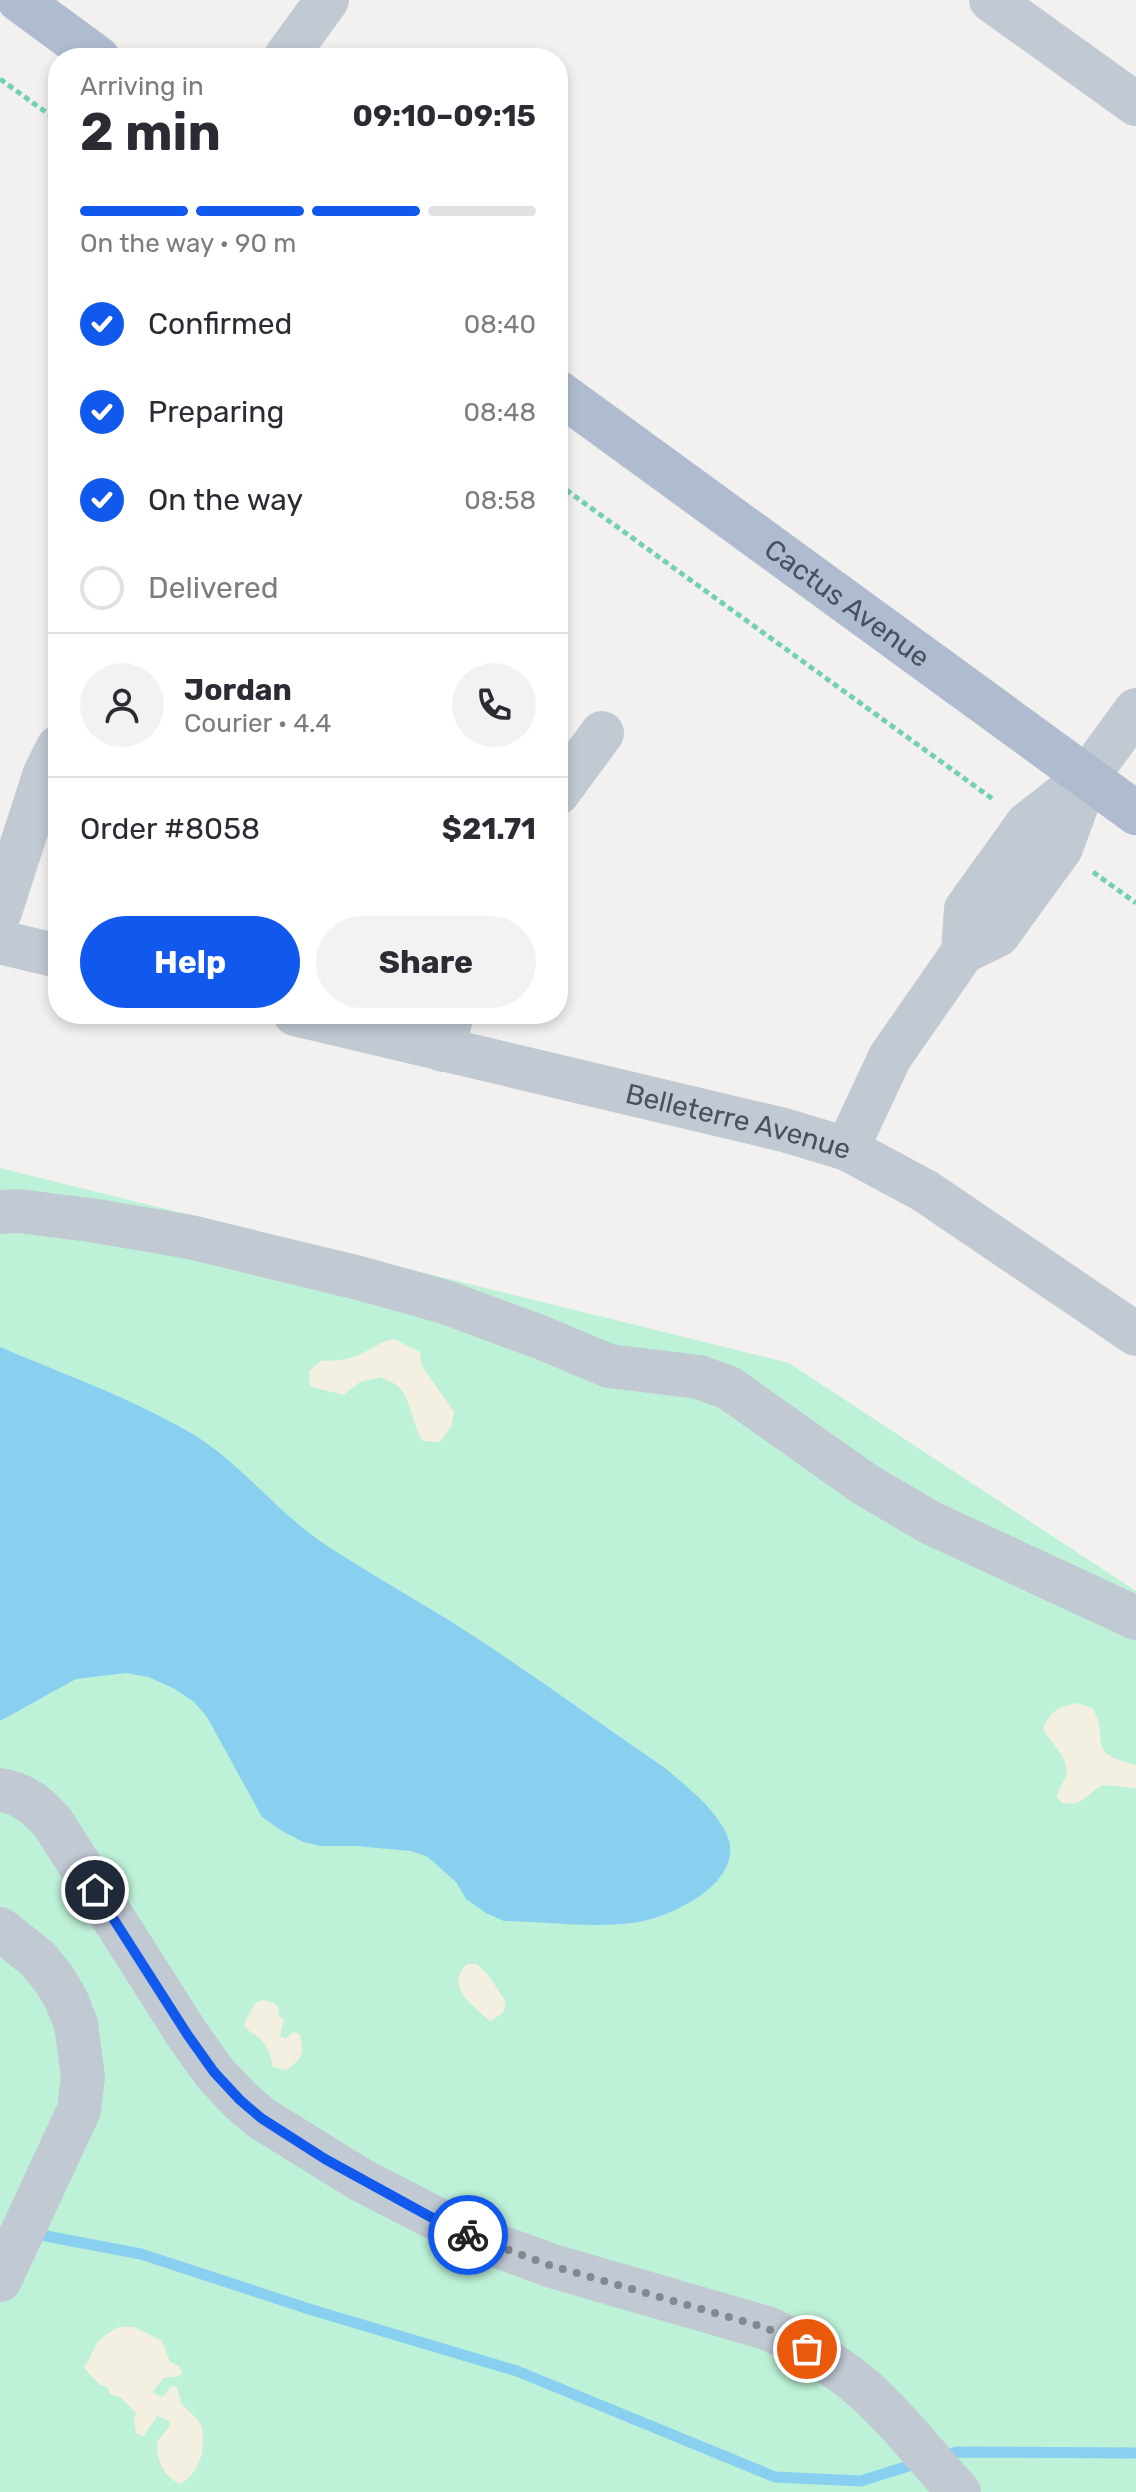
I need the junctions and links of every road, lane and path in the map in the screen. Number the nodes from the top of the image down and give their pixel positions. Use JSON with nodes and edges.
{"nodes":[{"id":1,"x":19,"y":0,"type":"edge"},
{"id":2,"x":327,"y":0,"type":"edge"},
{"id":3,"x":991,"y":0,"type":"edge"},
{"id":4,"x":84,"y":48,"type":"edge"},
{"id":5,"x":292,"y":48,"type":"edge"},
{"id":6,"x":0,"y":79,"type":"edge"},
{"id":7,"x":1136,"y":104,"type":"edge"},
{"id":8,"x":48,"y":114,"type":"edge"},
{"id":9,"x":568,"y":399,"type":"edge"},
{"id":10,"x":568,"y":491,"type":"edge"},
{"id":11,"x":1136,"y":710,"type":"edge"},
{"id":12,"x":602,"y":733,"type":"dead end"},
{"id":13,"x":48,"y":767,"type":"edge"},
{"id":14,"x":1087,"y":777,"type":"junction"},
{"id":15,"x":568,"y":779,"type":"edge"},
{"id":16,"x":1136,"y":813,"type":"edge"},
{"id":17,"x":1044,"y":836,"type":"junction"},
{"id":18,"x":1136,"y":903,"type":"edge"},
{"id":19,"x":0,"y":912,"type":"edge"},
{"id":20,"x":0,"y":942,"type":"edge"},
{"id":21,"x":48,"y":954,"type":"edge"},
{"id":22,"x":380,"y":1024,"type":"edge"},
{"id":23,"x":448,"y":1032,"type":"edge"},
{"id":24,"x":847,"y":1149,"type":"junction"},
{"id":25,"x":0,"y":1212,"type":"edge"},
{"id":26,"x":1136,"y":1334,"type":"edge"},
{"id":27,"x":1136,"y":1618,"type":"edge"},
{"id":28,"x":0,"y":1790,"type":"edge"},
{"id":29,"x":0,"y":1929,"type":"edge"},
{"id":30,"x":0,"y":2280,"type":"edge"},
{"id":31,"x":959,"y":2492,"type":"edge"}],
"edges":[{"from":1,"to":4,"type":"main road"},
{"from":2,"to":5,"type":"street"},
{"from":3,"to":7,"type":"street"},
{"from":6,"to":8,"type":"path"},
{"from":9,"to":14,"type":"main road","name":"Cactus Avenue"},
{"from":10,"to":17,"type":"path"},
{"from":11,"to":14,"type":"street"},
{"from":12,"to":15,"type":"street"},
{"from":13,"to":19,"type":"street"},
{"from":14,"to":16,"type":"main road","name":"Cactus Avenue"},
{"from":14,"to":17,"type":"street"},
{"from":17,"to":18,"type":"path"},
{"from":17,"to":24,"type":"street"},
{"from":20,"to":21,"type":"street"},
{"from":22,"to":23,"type":"street","name":"Belleterre Avenue"},
{"from":23,"to":24,"type":"street","name":"Belleterre Avenue"},
{"from":24,"to":26,"type":"street","name":"Belleterre Avenue"},
{"from":25,"to":27,"type":"street"},
{"from":28,"to":31,"type":"street"},
{"from":29,"to":30,"type":"street"}]}
